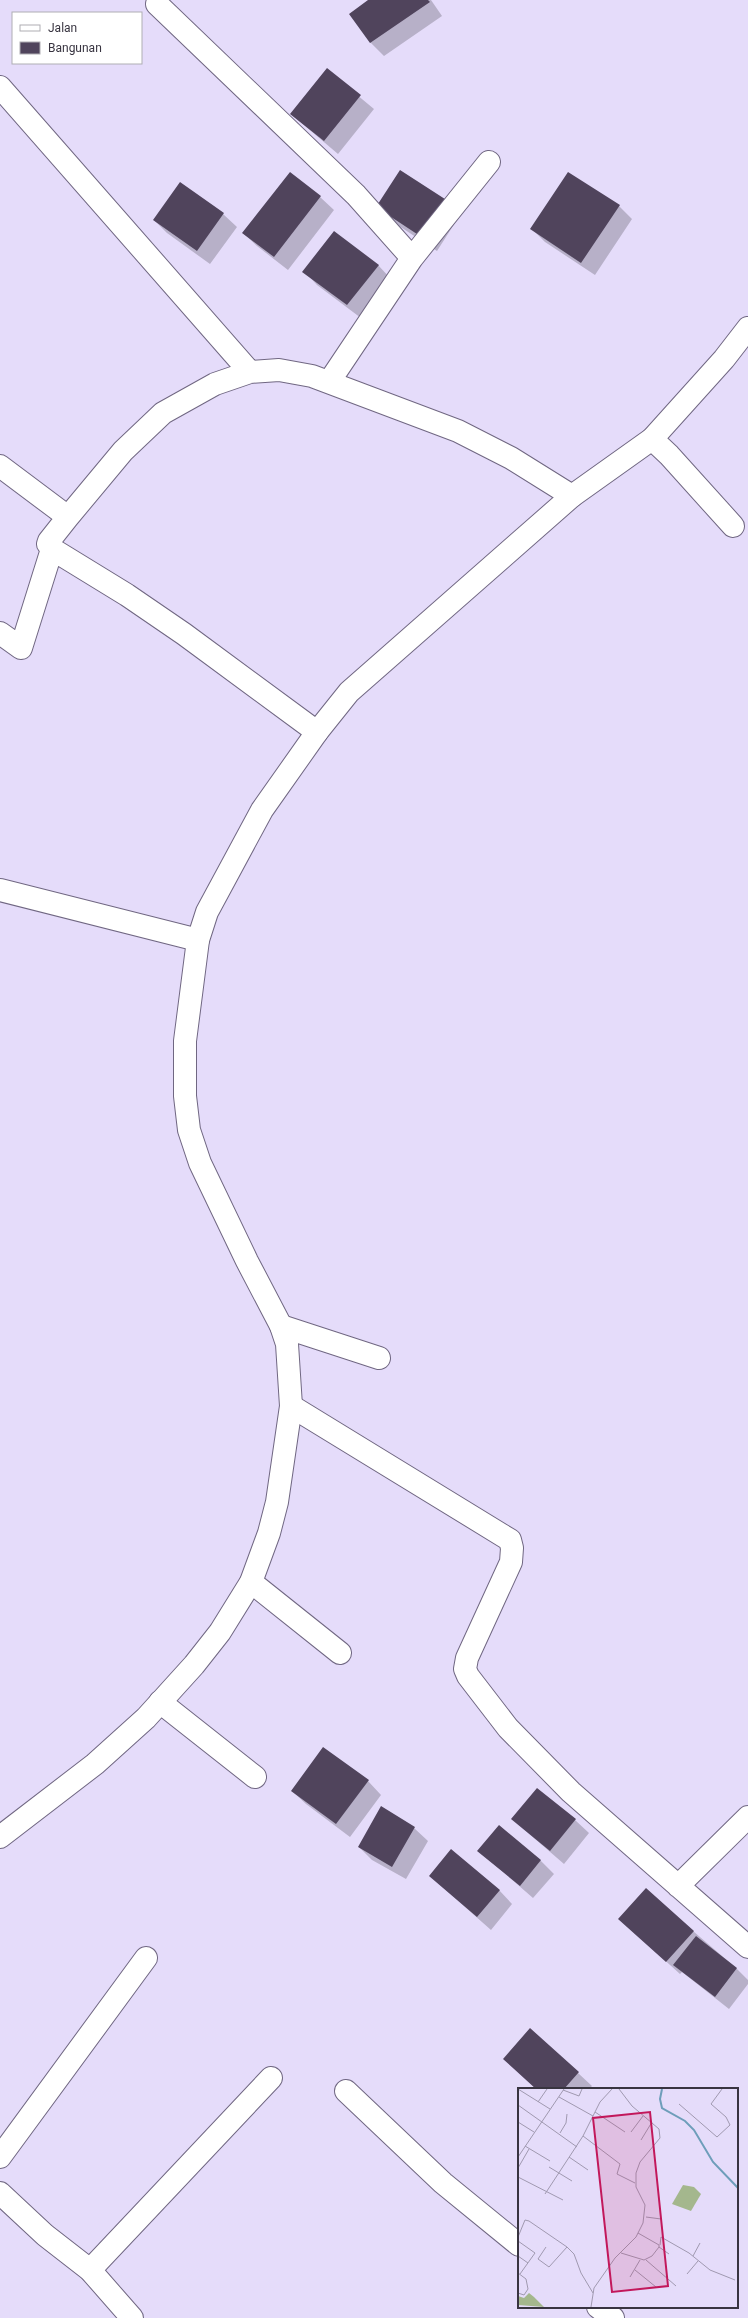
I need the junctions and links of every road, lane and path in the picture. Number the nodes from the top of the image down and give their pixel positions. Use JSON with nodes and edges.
{"nodes":[{"id":1,"x":157,"y":4,"type":"dead end"},
{"id":2,"x":0,"y":87,"type":"edge"},
{"id":3,"x":489,"y":162,"type":"dead end"},
{"id":4,"x":412,"y":258,"type":"junction"},
{"id":5,"x":748,"y":328,"type":"edge"},
{"id":6,"x":250,"y":372,"type":"junction"},
{"id":7,"x":329,"y":382,"type":"junction"},
{"id":8,"x":652,"y":439,"type":"junction"},
{"id":9,"x":0,"y":466,"type":"edge"},
{"id":10,"x":572,"y":496,"type":"junction"},
{"id":11,"x":68,"y":517,"type":"junction"},
{"id":12,"x":733,"y":526,"type":"dead end"},
{"id":13,"x":54,"y":550,"type":"junction"},
{"id":14,"x":0,"y":633,"type":"edge"},
{"id":15,"x":317,"y":732,"type":"junction"},
{"id":16,"x":0,"y":890,"type":"edge"},
{"id":17,"x":198,"y":940,"type":"junction"},
{"id":18,"x":282,"y":1326,"type":"junction"},
{"id":19,"x":379,"y":1358,"type":"dead end"},
{"id":20,"x":291,"y":1406,"type":"junction"},
{"id":21,"x":251,"y":1582,"type":"junction"},
{"id":22,"x":340,"y":1653,"type":"dead end"},
{"id":23,"x":160,"y":1702,"type":"junction"},
{"id":24,"x":255,"y":1777,"type":"dead end"},
{"id":25,"x":748,"y":1817,"type":"edge"},
{"id":26,"x":0,"y":1837,"type":"edge"},
{"id":27,"x":678,"y":1886,"type":"junction"},
{"id":28,"x":748,"y":1946,"type":"edge"},
{"id":29,"x":146,"y":1958,"type":"dead end"},
{"id":30,"x":271,"y":2078,"type":"dead end"},
{"id":31,"x":346,"y":2092,"type":"dead end"},
{"id":32,"x":0,"y":2157,"type":"edge"},
{"id":33,"x":0,"y":2193,"type":"edge"},
{"id":34,"x":518,"y":2244,"type":"edge"},
{"id":35,"x":90,"y":2270,"type":"junction"},
{"id":36,"x":599,"y":2308,"type":"edge"},
{"id":37,"x":132,"y":2318,"type":"edge"},
{"id":38,"x":613,"y":2318,"type":"edge"}],
"edges":[{"from":1,"to":4,"type":"street"},
{"from":2,"to":6,"type":"street"},
{"from":3,"to":4,"type":"street"},
{"from":4,"to":7,"type":"street"},
{"from":5,"to":8,"type":"street"},
{"from":6,"to":7,"type":"street"},
{"from":6,"to":11,"type":"street"},
{"from":7,"to":10,"type":"street"},
{"from":8,"to":10,"type":"street"},
{"from":8,"to":12,"type":"street"},
{"from":9,"to":11,"type":"street"},
{"from":10,"to":15,"type":"street"},
{"from":11,"to":13,"type":"street"},
{"from":13,"to":14,"type":"street"},
{"from":13,"to":15,"type":"street"},
{"from":15,"to":17,"type":"street"},
{"from":16,"to":17,"type":"street"},
{"from":17,"to":18,"type":"street"},
{"from":18,"to":19,"type":"street"},
{"from":18,"to":20,"type":"street"},
{"from":20,"to":21,"type":"street"},
{"from":20,"to":27,"type":"street"},
{"from":21,"to":22,"type":"street"},
{"from":21,"to":23,"type":"street"},
{"from":23,"to":24,"type":"street"},
{"from":23,"to":26,"type":"street"},
{"from":25,"to":27,"type":"street"},
{"from":27,"to":28,"type":"street"},
{"from":29,"to":32,"type":"street"},
{"from":30,"to":35,"type":"street"},
{"from":31,"to":34,"type":"street"},
{"from":33,"to":35,"type":"street"},
{"from":35,"to":37,"type":"street"},
{"from":36,"to":38,"type":"street"}]}
